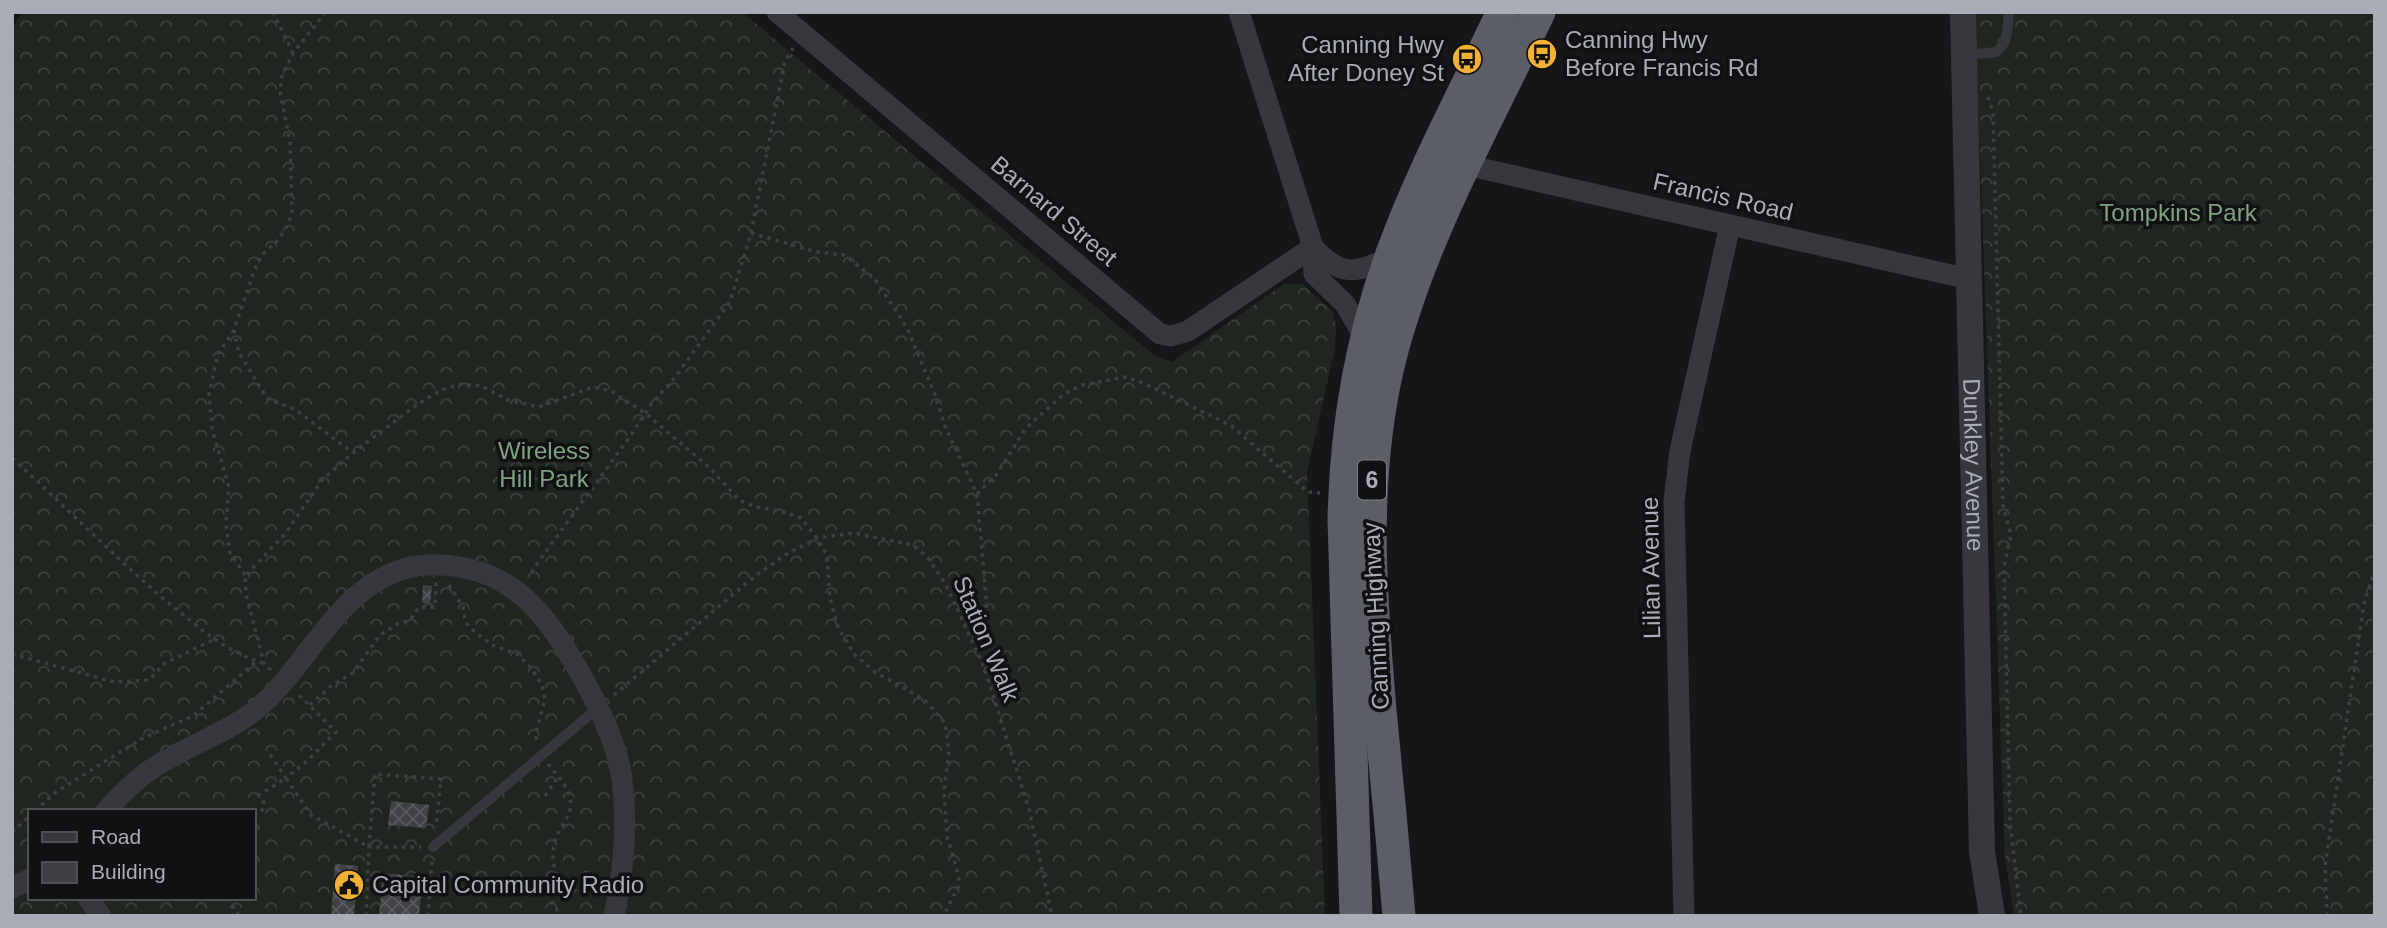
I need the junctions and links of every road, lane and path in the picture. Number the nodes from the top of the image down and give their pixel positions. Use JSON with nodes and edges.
{"nodes":[{"id":1,"x":273,"y":12,"type":"edge"},
{"id":2,"x":326,"y":12,"type":"edge"},
{"id":3,"x":1239,"y":12,"type":"edge"},
{"id":4,"x":1503,"y":12,"type":"edge"},
{"id":5,"x":1539,"y":12,"type":"edge"},
{"id":6,"x":1963,"y":12,"type":"edge"},
{"id":7,"x":2009,"y":12,"type":"edge"},
{"id":8,"x":782,"y":14,"type":"edge"},
{"id":9,"x":794,"y":47,"type":"dead end"},
{"id":10,"x":293,"y":53,"type":"junction"},
{"id":11,"x":1975,"y":54,"type":"junction"},
{"id":12,"x":1466,"y":165,"type":"junction"},
{"id":13,"x":1730,"y":225,"type":"junction"},
{"id":14,"x":751,"y":233,"type":"junction"},
{"id":15,"x":1312,"y":247,"type":"junction"},
{"id":16,"x":1391,"y":257,"type":"junction"},
{"id":17,"x":1969,"y":279,"type":"junction"},
{"id":18,"x":234,"y":330,"type":"junction"},
{"id":19,"x":1366,"y":340,"type":"junction"},
{"id":20,"x":645,"y":413,"type":"junction"},
{"id":21,"x":353,"y":453,"type":"junction"},
{"id":22,"x":12,"y":458,"type":"edge"},
{"id":23,"x":977,"y":494,"type":"junction"},
{"id":24,"x":1322,"y":494,"type":"dead end"},
{"id":25,"x":817,"y":538,"type":"junction"},
{"id":26,"x":2375,"y":568,"type":"edge"},
{"id":27,"x":531,"y":572,"type":"dead end"},
{"id":28,"x":245,"y":576,"type":"junction"},
{"id":29,"x":213,"y":640,"type":"junction"},
{"id":30,"x":972,"y":640,"type":"junction"},
{"id":31,"x":12,"y":654,"type":"edge"},
{"id":32,"x":257,"y":661,"type":"junction"},
{"id":33,"x":264,"y":664,"type":"junction"},
{"id":34,"x":283,"y":681,"type":"junction"},
{"id":35,"x":599,"y":707,"type":"junction"},
{"id":36,"x":270,"y":755,"type":"dead end"},
{"id":37,"x":542,"y":755,"type":"junction"},
{"id":38,"x":558,"y":777,"type":"junction"},
{"id":39,"x":286,"y":778,"type":"junction"},
{"id":40,"x":545,"y":796,"type":"dead end"},
{"id":41,"x":37,"y":809,"type":"edge"},
{"id":42,"x":108,"y":809,"type":"edge"},
{"id":43,"x":256,"y":815,"type":"edge"},
{"id":44,"x":28,"y":818,"type":"edge"},
{"id":45,"x":12,"y":832,"type":"edge"},
{"id":46,"x":369,"y":847,"type":"junction"},
{"id":47,"x":433,"y":847,"type":"junction"},
{"id":48,"x":28,"y":880,"type":"edge"},
{"id":49,"x":12,"y":888,"type":"edge"},
{"id":50,"x":89,"y":900,"type":"edge"},
{"id":51,"x":229,"y":900,"type":"edge"},
{"id":52,"x":101,"y":916,"type":"edge"},
{"id":53,"x":239,"y":916,"type":"edge"},
{"id":54,"x":366,"y":916,"type":"edge"},
{"id":55,"x":428,"y":916,"type":"edge"},
{"id":56,"x":561,"y":916,"type":"edge"},
{"id":57,"x":614,"y":916,"type":"edge"},
{"id":58,"x":943,"y":916,"type":"edge"},
{"id":59,"x":1052,"y":916,"type":"edge"},
{"id":60,"x":1356,"y":916,"type":"edge"},
{"id":61,"x":1399,"y":916,"type":"edge"},
{"id":62,"x":1684,"y":916,"type":"edge"},
{"id":63,"x":1992,"y":916,"type":"edge"},
{"id":64,"x":2021,"y":916,"type":"edge"},
{"id":65,"x":2328,"y":916,"type":"edge"}],
"edges":[{"from":1,"to":10,"type":"path"},
{"from":2,"to":10,"type":"path"},
{"from":3,"to":15,"type":"street"},
{"from":4,"to":16,"type":"highway","name":"Canning Highway","number":"6"},
{"from":5,"to":12,"type":"highway","name":"Canning Highway","number":"6"},
{"from":6,"to":11,"type":"street","name":"Dunkley Avenue"},
{"from":7,"to":11,"type":"lane"},
{"from":8,"to":15,"type":"street","name":"Barnard Street"},
{"from":9,"to":14,"type":"path"},
{"from":10,"to":18,"type":"path"},
{"from":11,"to":17,"type":"street","name":"Dunkley Avenue"},
{"from":11,"to":64,"type":"path"},
{"from":12,"to":13,"type":"street","name":"Francis Road"},
{"from":12,"to":61,"type":"highway","name":"Canning Highway","number":"6"},
{"from":13,"to":17,"type":"street","name":"Francis Road"},
{"from":13,"to":62,"type":"street","name":"Lilian Avenue"},
{"from":14,"to":20,"type":"path"},
{"from":14,"to":23,"type":"path"},
{"from":15,"to":16,"type":"street"},
{"from":15,"to":19,"type":"street"},
{"from":16,"to":19,"type":"highway","name":"Canning Highway","number":"6"},
{"from":17,"to":63,"type":"street","name":"Dunkley Avenue"},
{"from":18,"to":21,"type":"path"},
{"from":18,"to":28,"type":"path"},
{"from":19,"to":60,"type":"highway","name":"Canning Highway","number":"6"},
{"from":20,"to":21,"type":"path"},
{"from":20,"to":25,"type":"path"},
{"from":20,"to":27,"type":"path"},
{"from":21,"to":28,"type":"path"},
{"from":22,"to":29,"type":"path"},
{"from":23,"to":24,"type":"path"},
{"from":23,"to":30,"type":"path"},
{"from":25,"to":30,"type":"path","name":"Station Walk"},
{"from":25,"to":35,"type":"path","name":"Station Walk"},
{"from":25,"to":58,"type":"path"},
{"from":26,"to":65,"type":"path"},
{"from":28,"to":33,"type":"path"},
{"from":29,"to":31,"type":"path"},
{"from":29,"to":32,"type":"path"},
{"from":30,"to":59,"type":"path","name":"Station Walk"},
{"from":32,"to":33,"type":"path"},
{"from":32,"to":41,"type":"path"},
{"from":33,"to":34,"type":"path"},
{"from":34,"to":35,"type":"street"},
{"from":34,"to":42,"type":"street"},
{"from":35,"to":37,"type":"lane"},
{"from":35,"to":57,"type":"street"},
{"from":36,"to":39,"type":"path"},
{"from":37,"to":38,"type":"path"},
{"from":37,"to":39,"type":"path"},
{"from":37,"to":47,"type":"lane"},
{"from":38,"to":40,"type":"path"},
{"from":38,"to":56,"type":"path"},
{"from":39,"to":43,"type":"path"},
{"from":39,"to":46,"type":"path"},
{"from":44,"to":45,"type":"path"},
{"from":46,"to":47,"type":"path"},
{"from":46,"to":47,"type":"path"},
{"from":46,"to":54,"type":"path"},
{"from":47,"to":55,"type":"path"},
{"from":48,"to":49,"type":"street"},
{"from":50,"to":52,"type":"street"},
{"from":51,"to":53,"type":"path"}]}
